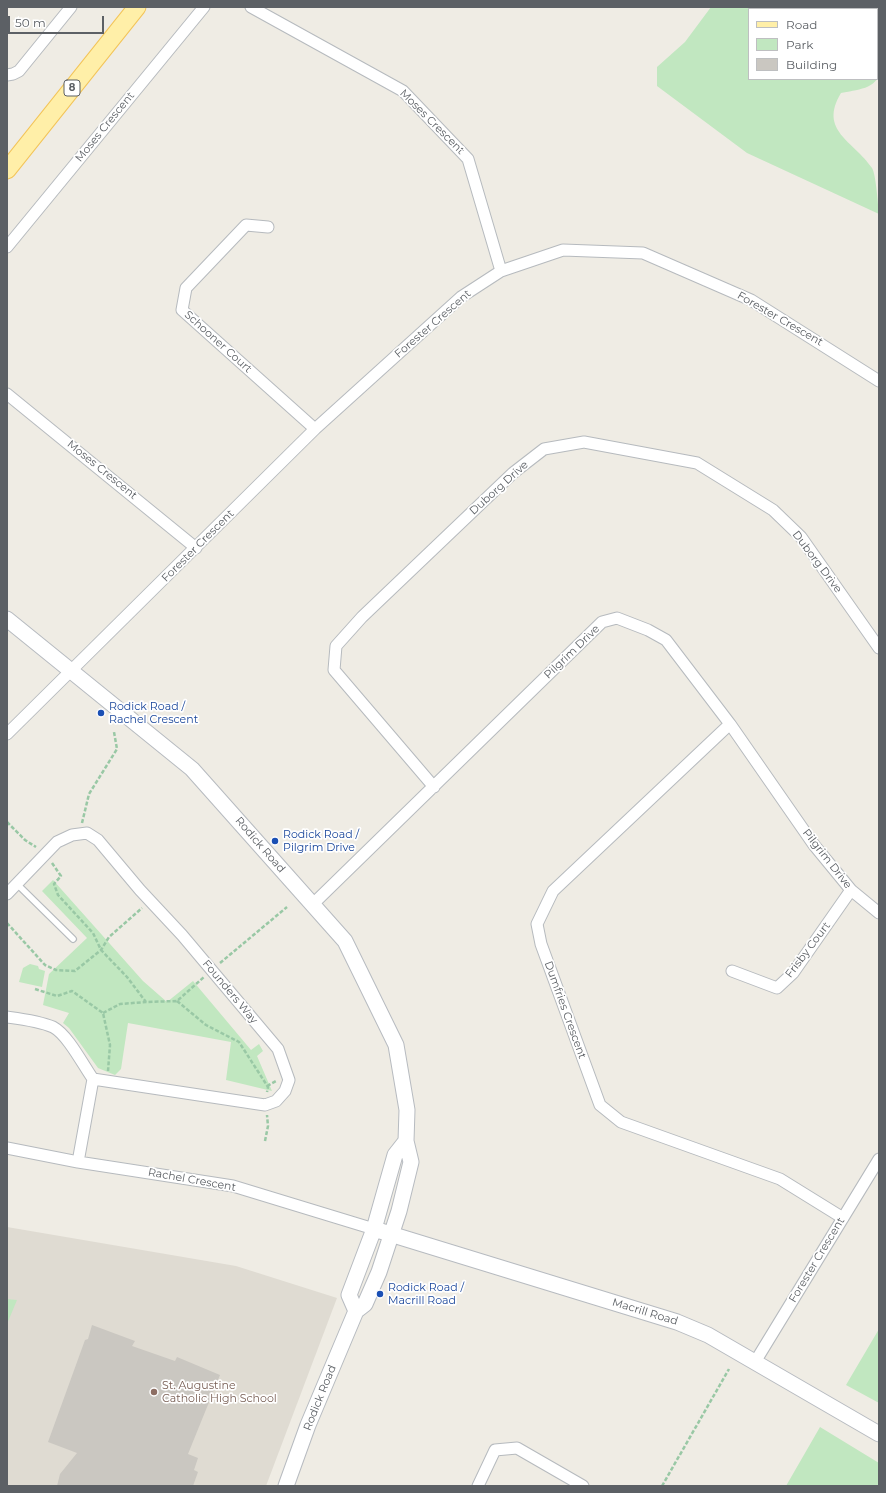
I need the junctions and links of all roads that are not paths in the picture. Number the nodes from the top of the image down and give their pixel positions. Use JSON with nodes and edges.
{"nodes":[{"id":1,"x":71,"y":7,"type":"edge"},
{"id":2,"x":137,"y":7,"type":"edge"},
{"id":3,"x":204,"y":7,"type":"edge"},
{"id":4,"x":251,"y":7,"type":"edge"},
{"id":5,"x":7,"y":75,"type":"edge"},
{"id":6,"x":7,"y":170,"type":"edge"},
{"id":7,"x":268,"y":227,"type":"dead end"},
{"id":8,"x":7,"y":247,"type":"edge"},
{"id":9,"x":500,"y":271,"type":"junction"},
{"id":10,"x":879,"y":381,"type":"edge"},
{"id":11,"x":7,"y":394,"type":"edge"},
{"id":12,"x":315,"y":429,"type":"junction"},
{"id":13,"x":196,"y":548,"type":"junction"},
{"id":14,"x":7,"y":619,"type":"edge"},
{"id":15,"x":879,"y":648,"type":"edge"},
{"id":16,"x":71,"y":670,"type":"junction"},
{"id":17,"x":730,"y":724,"type":"junction"},
{"id":18,"x":7,"y":734,"type":"edge"},
{"id":19,"x":434,"y":787,"type":"junction"},
{"id":20,"x":17,"y":884,"type":"junction"},
{"id":21,"x":851,"y":890,"type":"junction"},
{"id":22,"x":7,"y":894,"type":"edge"},
{"id":23,"x":312,"y":905,"type":"junction"},
{"id":24,"x":879,"y":913,"type":"edge"},
{"id":25,"x":73,"y":939,"type":"dead end"},
{"id":26,"x":732,"y":970,"type":"dead end"},
{"id":27,"x":7,"y":1017,"type":"edge"},
{"id":28,"x":93,"y":1079,"type":"junction"},
{"id":29,"x":406,"y":1140,"type":"junction"},
{"id":30,"x":7,"y":1148,"type":"edge"},
{"id":31,"x":879,"y":1159,"type":"edge"},
{"id":32,"x":78,"y":1162,"type":"junction"},
{"id":33,"x":843,"y":1218,"type":"junction"},
{"id":34,"x":374,"y":1229,"type":"junction"},
{"id":35,"x":391,"y":1235,"type":"junction"},
{"id":36,"x":356,"y":1311,"type":"junction"},
{"id":37,"x":755,"y":1362,"type":"junction"},
{"id":38,"x":879,"y":1434,"type":"edge"},
{"id":39,"x":286,"y":1486,"type":"edge"},
{"id":40,"x":478,"y":1486,"type":"edge"},
{"id":41,"x":583,"y":1486,"type":"edge"}],
"edges":[{"from":1,"to":5,"type":"street"},
{"from":2,"to":6,"type":"main road","number":"8"},
{"from":3,"to":8,"type":"street","name":"Moses Crescent"},
{"from":4,"to":9,"type":"street","name":"Moses Crescent"},
{"from":7,"to":12,"type":"street","name":"Schooner Court"},
{"from":9,"to":10,"type":"street","name":"Forester Crescent"},
{"from":9,"to":12,"type":"street","name":"Forester Crescent"},
{"from":11,"to":13,"type":"street","name":"Moses Crescent"},
{"from":12,"to":13,"type":"street","name":"Forester Crescent"},
{"from":13,"to":16,"type":"street","name":"Forester Crescent"},
{"from":14,"to":16,"type":"main road","name":"Rodick Road"},
{"from":15,"to":19,"type":"street","name":"Duborg Drive"},
{"from":16,"to":18,"type":"street"},
{"from":16,"to":23,"type":"main road","name":"Rodick Road"},
{"from":17,"to":19,"type":"street","name":"Pilgrim Drive"},
{"from":17,"to":21,"type":"street","name":"Pilgrim Drive"},
{"from":17,"to":33,"type":"street","name":"Dumfries Crescent"},
{"from":19,"to":23,"type":"street","name":"Pilgrim Drive"},
{"from":20,"to":22,"type":"street"},
{"from":20,"to":25,"type":"lane"},
{"from":20,"to":28,"type":"street","name":"Founders Way"},
{"from":21,"to":24,"type":"street","name":"Pilgrim Drive"},
{"from":21,"to":26,"type":"street","name":"Frisby Court"},
{"from":23,"to":29,"type":"main road","name":"Rodick Road"},
{"from":27,"to":28,"type":"street"},
{"from":28,"to":32,"type":"street"},
{"from":29,"to":34,"type":"main road"},
{"from":29,"to":35,"type":"main road","name":"Rodick Road"},
{"from":30,"to":32,"type":"street","name":"Rachel Crescent"},
{"from":31,"to":33,"type":"street","name":"Forester Crescent"},
{"from":32,"to":34,"type":"street","name":"Rachel Crescent"},
{"from":33,"to":37,"type":"street","name":"Forester Crescent"},
{"from":34,"to":35,"type":"main road","name":"Macrill Road"},
{"from":34,"to":36,"type":"main road"},
{"from":35,"to":36,"type":"main road","name":"Rodick Road"},
{"from":35,"to":37,"type":"main road","name":"Macrill Road"},
{"from":36,"to":39,"type":"main road","name":"Rodick Road"},
{"from":37,"to":38,"type":"main road","name":"Macrill Road"},
{"from":40,"to":41,"type":"street"}]}
